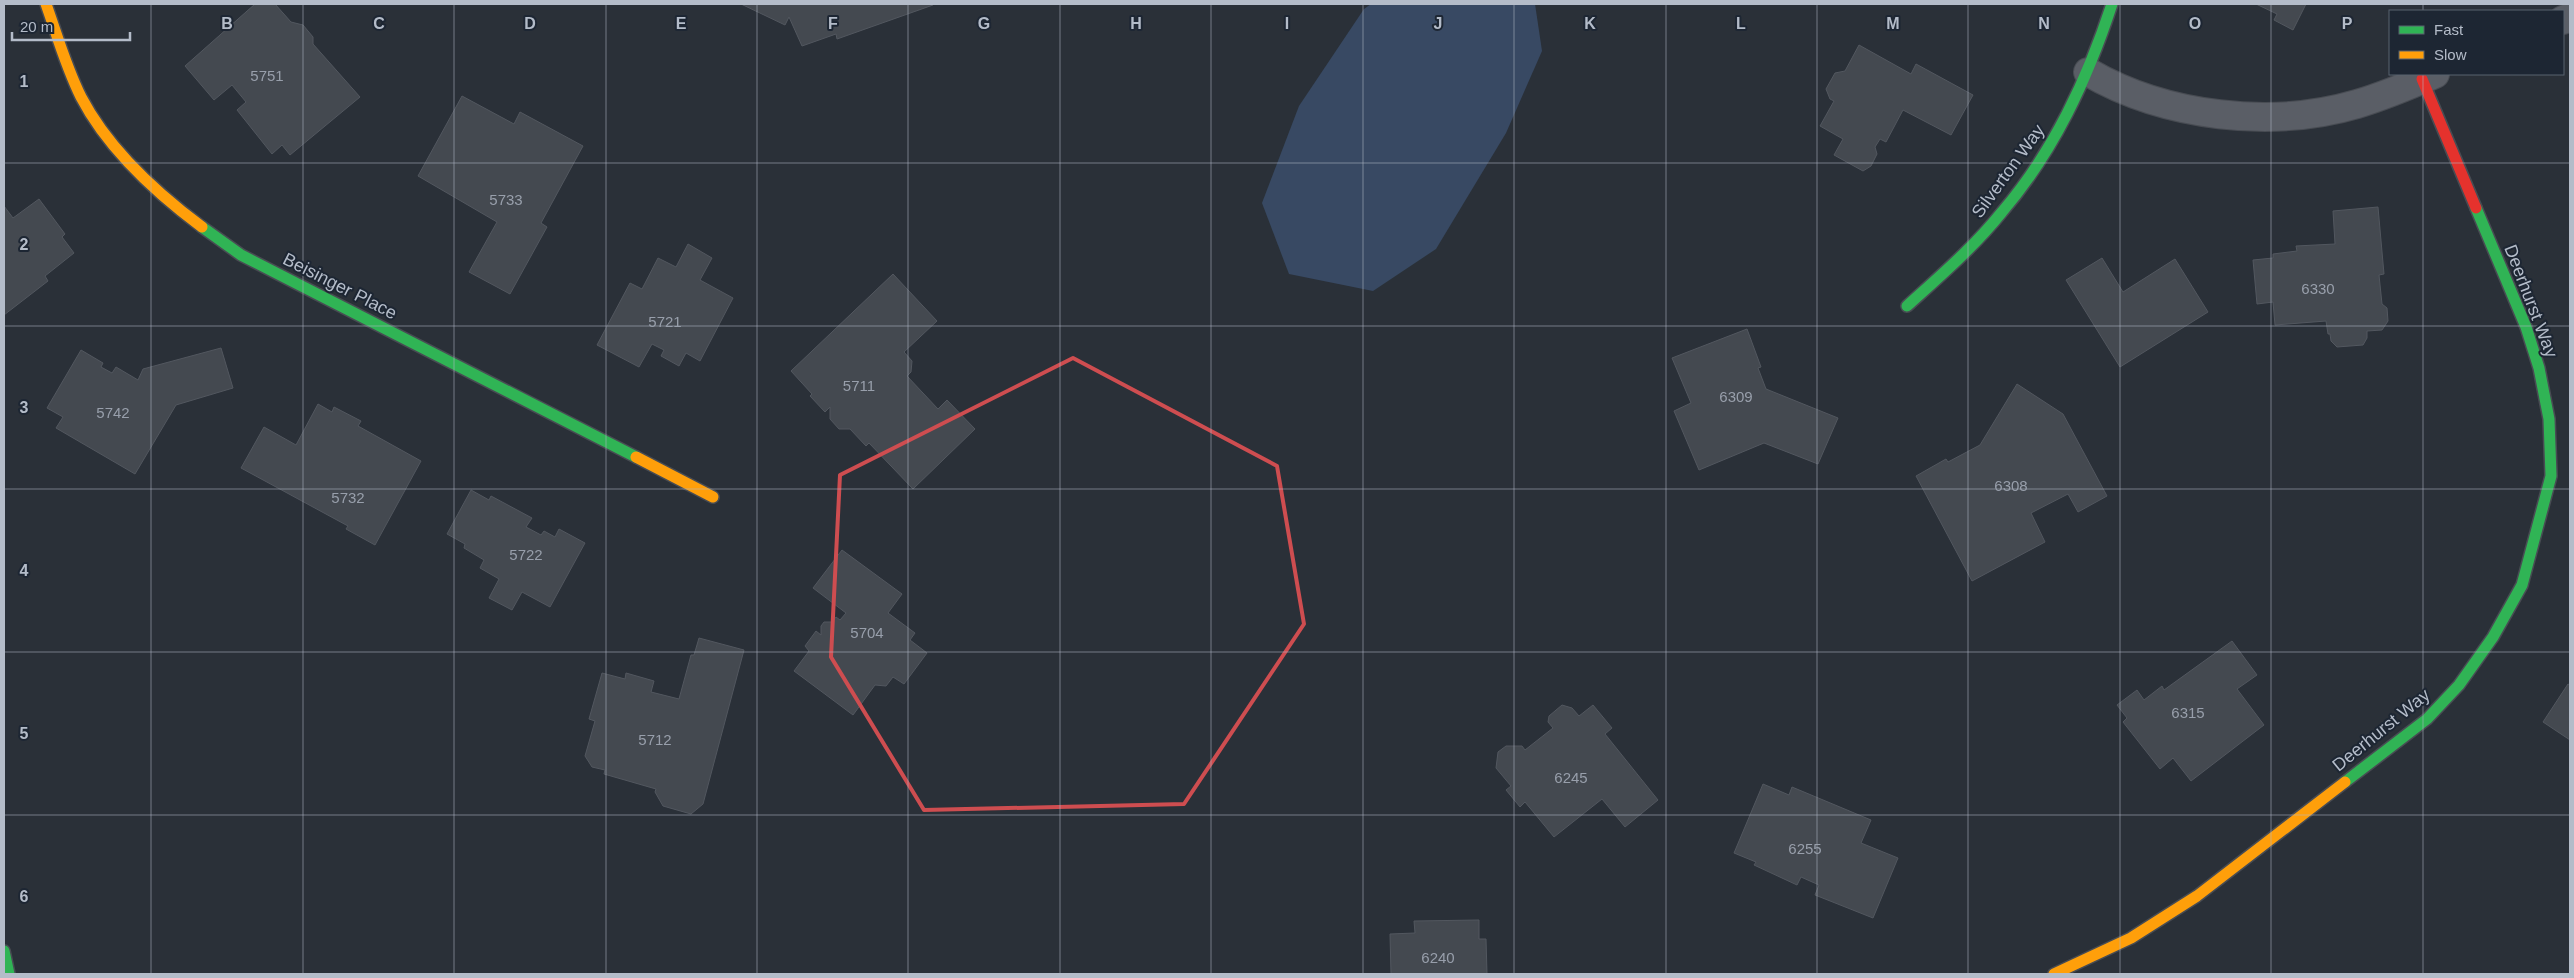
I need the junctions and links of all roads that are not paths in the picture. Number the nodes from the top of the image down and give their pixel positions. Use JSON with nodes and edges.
{"nodes":[{"id":1,"x":46,"y":4,"type":"edge"},
{"id":2,"x":2112,"y":4,"type":"edge"},
{"id":3,"x":2088,"y":72,"type":"junction"},
{"id":4,"x":2429,"y":77,"type":"edge"},
{"id":5,"x":1907,"y":306,"type":"dead end"},
{"id":6,"x":713,"y":497,"type":"dead end"},
{"id":7,"x":4,"y":951,"type":"edge"},
{"id":8,"x":9,"y":974,"type":"edge"},
{"id":9,"x":2054,"y":974,"type":"edge"}],
"edges":[{"from":1,"to":6,"type":"street","name":"Beisinger Place"},
{"from":2,"to":3,"type":"street","name":"Silverton Way"},
{"from":3,"to":4,"type":"street"},
{"from":3,"to":5,"type":"street","name":"Silverton Way"},
{"from":4,"to":9,"type":"street","name":"Deerhurst Way"},
{"from":7,"to":8,"type":"street"}]}
